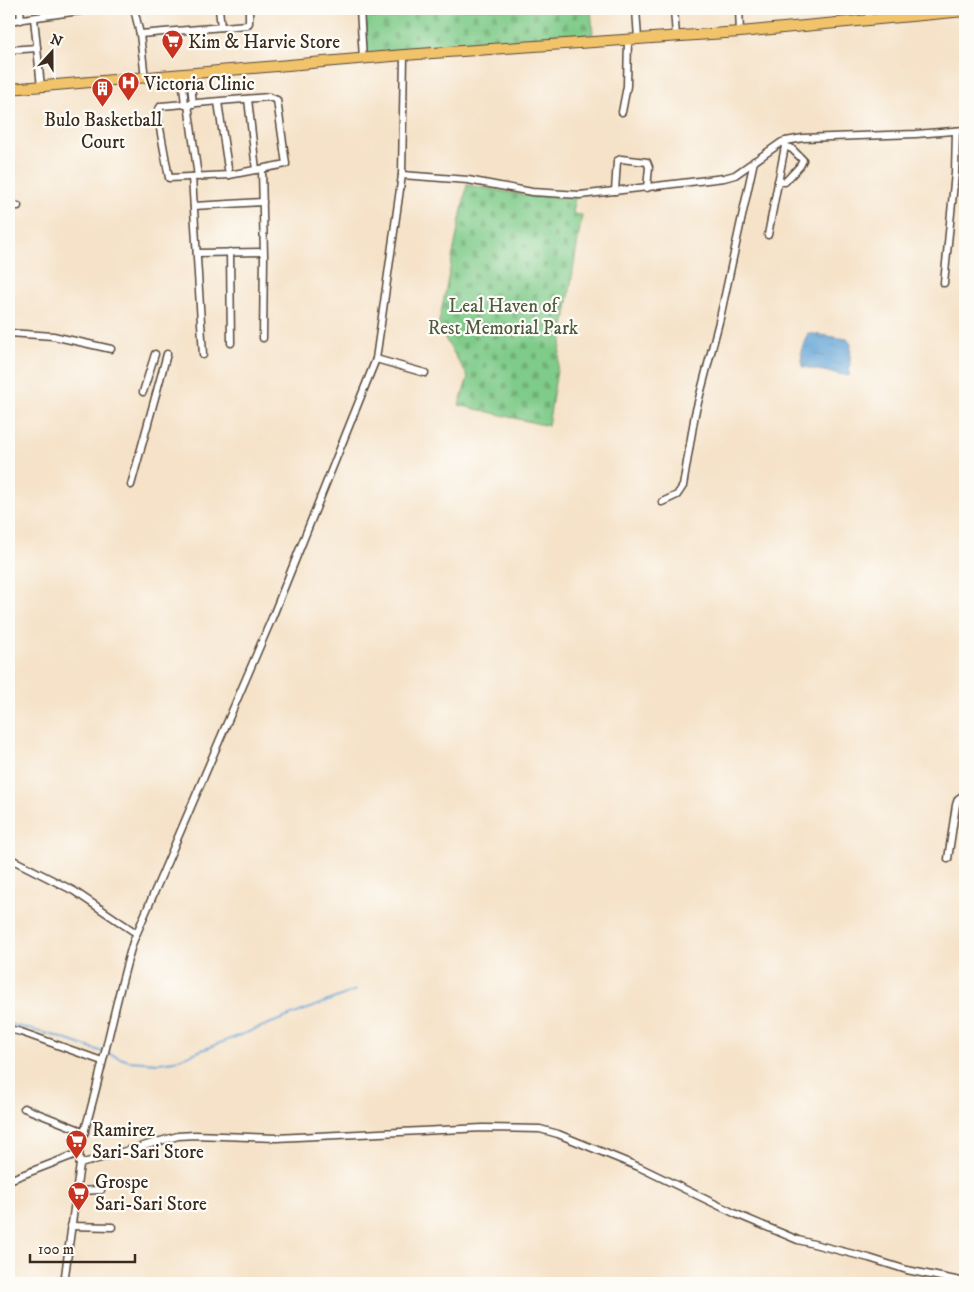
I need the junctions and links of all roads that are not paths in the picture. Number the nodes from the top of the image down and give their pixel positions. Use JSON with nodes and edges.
{"nodes":[{"id":1,"x":20,"y":9,"type":"edge"},
{"id":2,"x":94,"y":9,"type":"edge"},
{"id":3,"x":134,"y":9,"type":"edge"},
{"id":4,"x":219,"y":9,"type":"edge"},
{"id":5,"x":249,"y":9,"type":"edge"},
{"id":6,"x":360,"y":9,"type":"edge"},
{"id":7,"x":636,"y":9,"type":"edge"},
{"id":8,"x":674,"y":9,"type":"edge"},
{"id":9,"x":739,"y":9,"type":"edge"},
{"id":10,"x":76,"y":10,"type":"edge"},
{"id":11,"x":965,"y":11,"type":"edge"},
{"id":12,"x":47,"y":12,"type":"edge"},
{"id":13,"x":868,"y":14,"type":"edge"},
{"id":14,"x":34,"y":18,"type":"junction"},
{"id":15,"x":21,"y":20,"type":"junction"},
{"id":16,"x":9,"y":21,"type":"edge"},
{"id":17,"x":221,"y":27,"type":"junction"},
{"id":18,"x":740,"y":32,"type":"junction"},
{"id":19,"x":140,"y":34,"type":"junction"},
{"id":20,"x":676,"y":36,"type":"junction"},
{"id":21,"x":633,"y":39,"type":"junction"},
{"id":22,"x":37,"y":48,"type":"junction"},
{"id":23,"x":9,"y":50,"type":"edge"},
{"id":24,"x":404,"y":55,"type":"junction"},
{"id":25,"x":363,"y":59,"type":"junction"},
{"id":26,"x":186,"y":75,"type":"junction"},
{"id":27,"x":144,"y":79,"type":"junction"},
{"id":28,"x":41,"y":87,"type":"junction"},
{"id":29,"x":9,"y":89,"type":"edge"},
{"id":30,"x":248,"y":99,"type":"junction"},
{"id":31,"x":218,"y":102,"type":"junction"},
{"id":32,"x":189,"y":104,"type":"junction"},
{"id":33,"x":622,"y":112,"type":"dead end"},
{"id":34,"x":965,"y":130,"type":"edge"},
{"id":35,"x":956,"y":131,"type":"junction"},
{"id":36,"x":786,"y":143,"type":"junction"},
{"id":37,"x":754,"y":161,"type":"junction"},
{"id":38,"x":259,"y":170,"type":"junction"},
{"id":39,"x":229,"y":175,"type":"junction"},
{"id":40,"x":402,"y":175,"type":"junction"},
{"id":41,"x":195,"y":177,"type":"junction"},
{"id":42,"x":778,"y":181,"type":"junction"},
{"id":43,"x":647,"y":188,"type":"junction"},
{"id":44,"x":615,"y":191,"type":"junction"},
{"id":45,"x":263,"y":202,"type":"junction"},
{"id":46,"x":9,"y":206,"type":"edge"},
{"id":47,"x":18,"y":206,"type":"dead end"},
{"id":48,"x":194,"y":206,"type":"junction"},
{"id":49,"x":768,"y":235,"type":"dead end"},
{"id":50,"x":230,"y":252,"type":"junction"},
{"id":51,"x":263,"y":252,"type":"junction"},
{"id":52,"x":197,"y":253,"type":"junction"},
{"id":53,"x":944,"y":283,"type":"dead end"},
{"id":54,"x":9,"y":333,"type":"edge"},
{"id":55,"x":263,"y":338,"type":"dead end"},
{"id":56,"x":231,"y":343,"type":"dead end"},
{"id":57,"x":111,"y":349,"type":"dead end"},
{"id":58,"x":155,"y":354,"type":"dead end"},
{"id":59,"x":167,"y":354,"type":"dead end"},
{"id":60,"x":203,"y":355,"type":"dead end"},
{"id":61,"x":376,"y":358,"type":"junction"},
{"id":62,"x":425,"y":373,"type":"dead end"},
{"id":63,"x":143,"y":392,"type":"dead end"},
{"id":64,"x":131,"y":485,"type":"dead end"},
{"id":65,"x":662,"y":502,"type":"dead end"},
{"id":66,"x":965,"y":794,"type":"edge"},
{"id":67,"x":9,"y":858,"type":"edge"},
{"id":68,"x":948,"y":859,"type":"dead end"},
{"id":69,"x":136,"y":933,"type":"junction"},
{"id":70,"x":9,"y":1029,"type":"edge"},
{"id":71,"x":102,"y":1061,"type":"junction"},
{"id":72,"x":24,"y":1108,"type":"dead end"},
{"id":73,"x":85,"y":1132,"type":"junction"},
{"id":74,"x":78,"y":1153,"type":"junction"},
{"id":75,"x":80,"y":1164,"type":"junction"},
{"id":76,"x":9,"y":1180,"type":"edge"},
{"id":77,"x":76,"y":1190,"type":"junction"},
{"id":78,"x":101,"y":1190,"type":"dead end"},
{"id":79,"x":72,"y":1226,"type":"junction"},
{"id":80,"x":112,"y":1227,"type":"dead end"},
{"id":81,"x":933,"y":1276,"type":"junction"},
{"id":82,"x":965,"y":1282,"type":"edge"},
{"id":83,"x":64,"y":1283,"type":"edge"},
{"id":84,"x":937,"y":1283,"type":"edge"}],
"edges":[{"from":1,"to":15,"type":"street"},
{"from":2,"to":10,"type":"street"},
{"from":3,"to":19,"type":"street"},
{"from":4,"to":17,"type":"street"},
{"from":5,"to":17,"type":"street"},
{"from":6,"to":25,"type":"street"},
{"from":7,"to":21,"type":"street"},
{"from":8,"to":20,"type":"street"},
{"from":9,"to":18,"type":"street"},
{"from":10,"to":12,"type":"street"},
{"from":11,"to":13,"type":"main road"},
{"from":12,"to":14,"type":"street"},
{"from":13,"to":18,"type":"main road"},
{"from":14,"to":15,"type":"street"},
{"from":14,"to":22,"type":"street"},
{"from":15,"to":16,"type":"street"},
{"from":17,"to":19,"type":"street"},
{"from":18,"to":20,"type":"main road"},
{"from":19,"to":27,"type":"street"},
{"from":20,"to":21,"type":"main road"},
{"from":21,"to":24,"type":"main road"},
{"from":21,"to":33,"type":"street"},
{"from":22,"to":23,"type":"street"},
{"from":22,"to":28,"type":"street"},
{"from":24,"to":25,"type":"main road"},
{"from":24,"to":40,"type":"street"},
{"from":25,"to":26,"type":"main road"},
{"from":26,"to":27,"type":"main road"},
{"from":26,"to":32,"type":"street"},
{"from":27,"to":28,"type":"main road"},
{"from":28,"to":29,"type":"main road"},
{"from":30,"to":31,"type":"street"},
{"from":30,"to":38,"type":"street"},
{"from":30,"to":38,"type":"street"},
{"from":31,"to":32,"type":"street"},
{"from":31,"to":39,"type":"street"},
{"from":32,"to":41,"type":"street"},
{"from":32,"to":41,"type":"street"},
{"from":34,"to":35,"type":"street"},
{"from":35,"to":36,"type":"street"},
{"from":35,"to":53,"type":"street"},
{"from":36,"to":37,"type":"street"},
{"from":36,"to":42,"type":"street"},
{"from":36,"to":42,"type":"street"},
{"from":37,"to":43,"type":"street"},
{"from":37,"to":65,"type":"street"},
{"from":38,"to":39,"type":"street"},
{"from":38,"to":45,"type":"street"},
{"from":39,"to":41,"type":"street"},
{"from":40,"to":44,"type":"street"},
{"from":40,"to":61,"type":"street"},
{"from":41,"to":48,"type":"street"},
{"from":42,"to":49,"type":"street"},
{"from":43,"to":44,"type":"street"},
{"from":43,"to":44,"type":"street"},
{"from":45,"to":48,"type":"street"},
{"from":45,"to":51,"type":"street"},
{"from":46,"to":47,"type":"street"},
{"from":48,"to":52,"type":"street"},
{"from":50,"to":51,"type":"street"},
{"from":50,"to":52,"type":"street"},
{"from":50,"to":56,"type":"street"},
{"from":51,"to":55,"type":"street"},
{"from":52,"to":60,"type":"street"},
{"from":54,"to":57,"type":"street"},
{"from":58,"to":63,"type":"street"},
{"from":59,"to":64,"type":"street"},
{"from":61,"to":62,"type":"street"},
{"from":61,"to":69,"type":"street"},
{"from":66,"to":68,"type":"street"},
{"from":67,"to":69,"type":"street"},
{"from":69,"to":71,"type":"street"},
{"from":70,"to":71,"type":"street"},
{"from":71,"to":73,"type":"street"},
{"from":72,"to":73,"type":"street"},
{"from":73,"to":74,"type":"street"},
{"from":74,"to":75,"type":"street"},
{"from":74,"to":76,"type":"street"},
{"from":75,"to":77,"type":"street"},
{"from":75,"to":81,"type":"street"},
{"from":77,"to":78,"type":"street"},
{"from":77,"to":79,"type":"street"},
{"from":79,"to":80,"type":"street"},
{"from":79,"to":83,"type":"street"},
{"from":81,"to":82,"type":"street"},
{"from":81,"to":84,"type":"street"}]}
